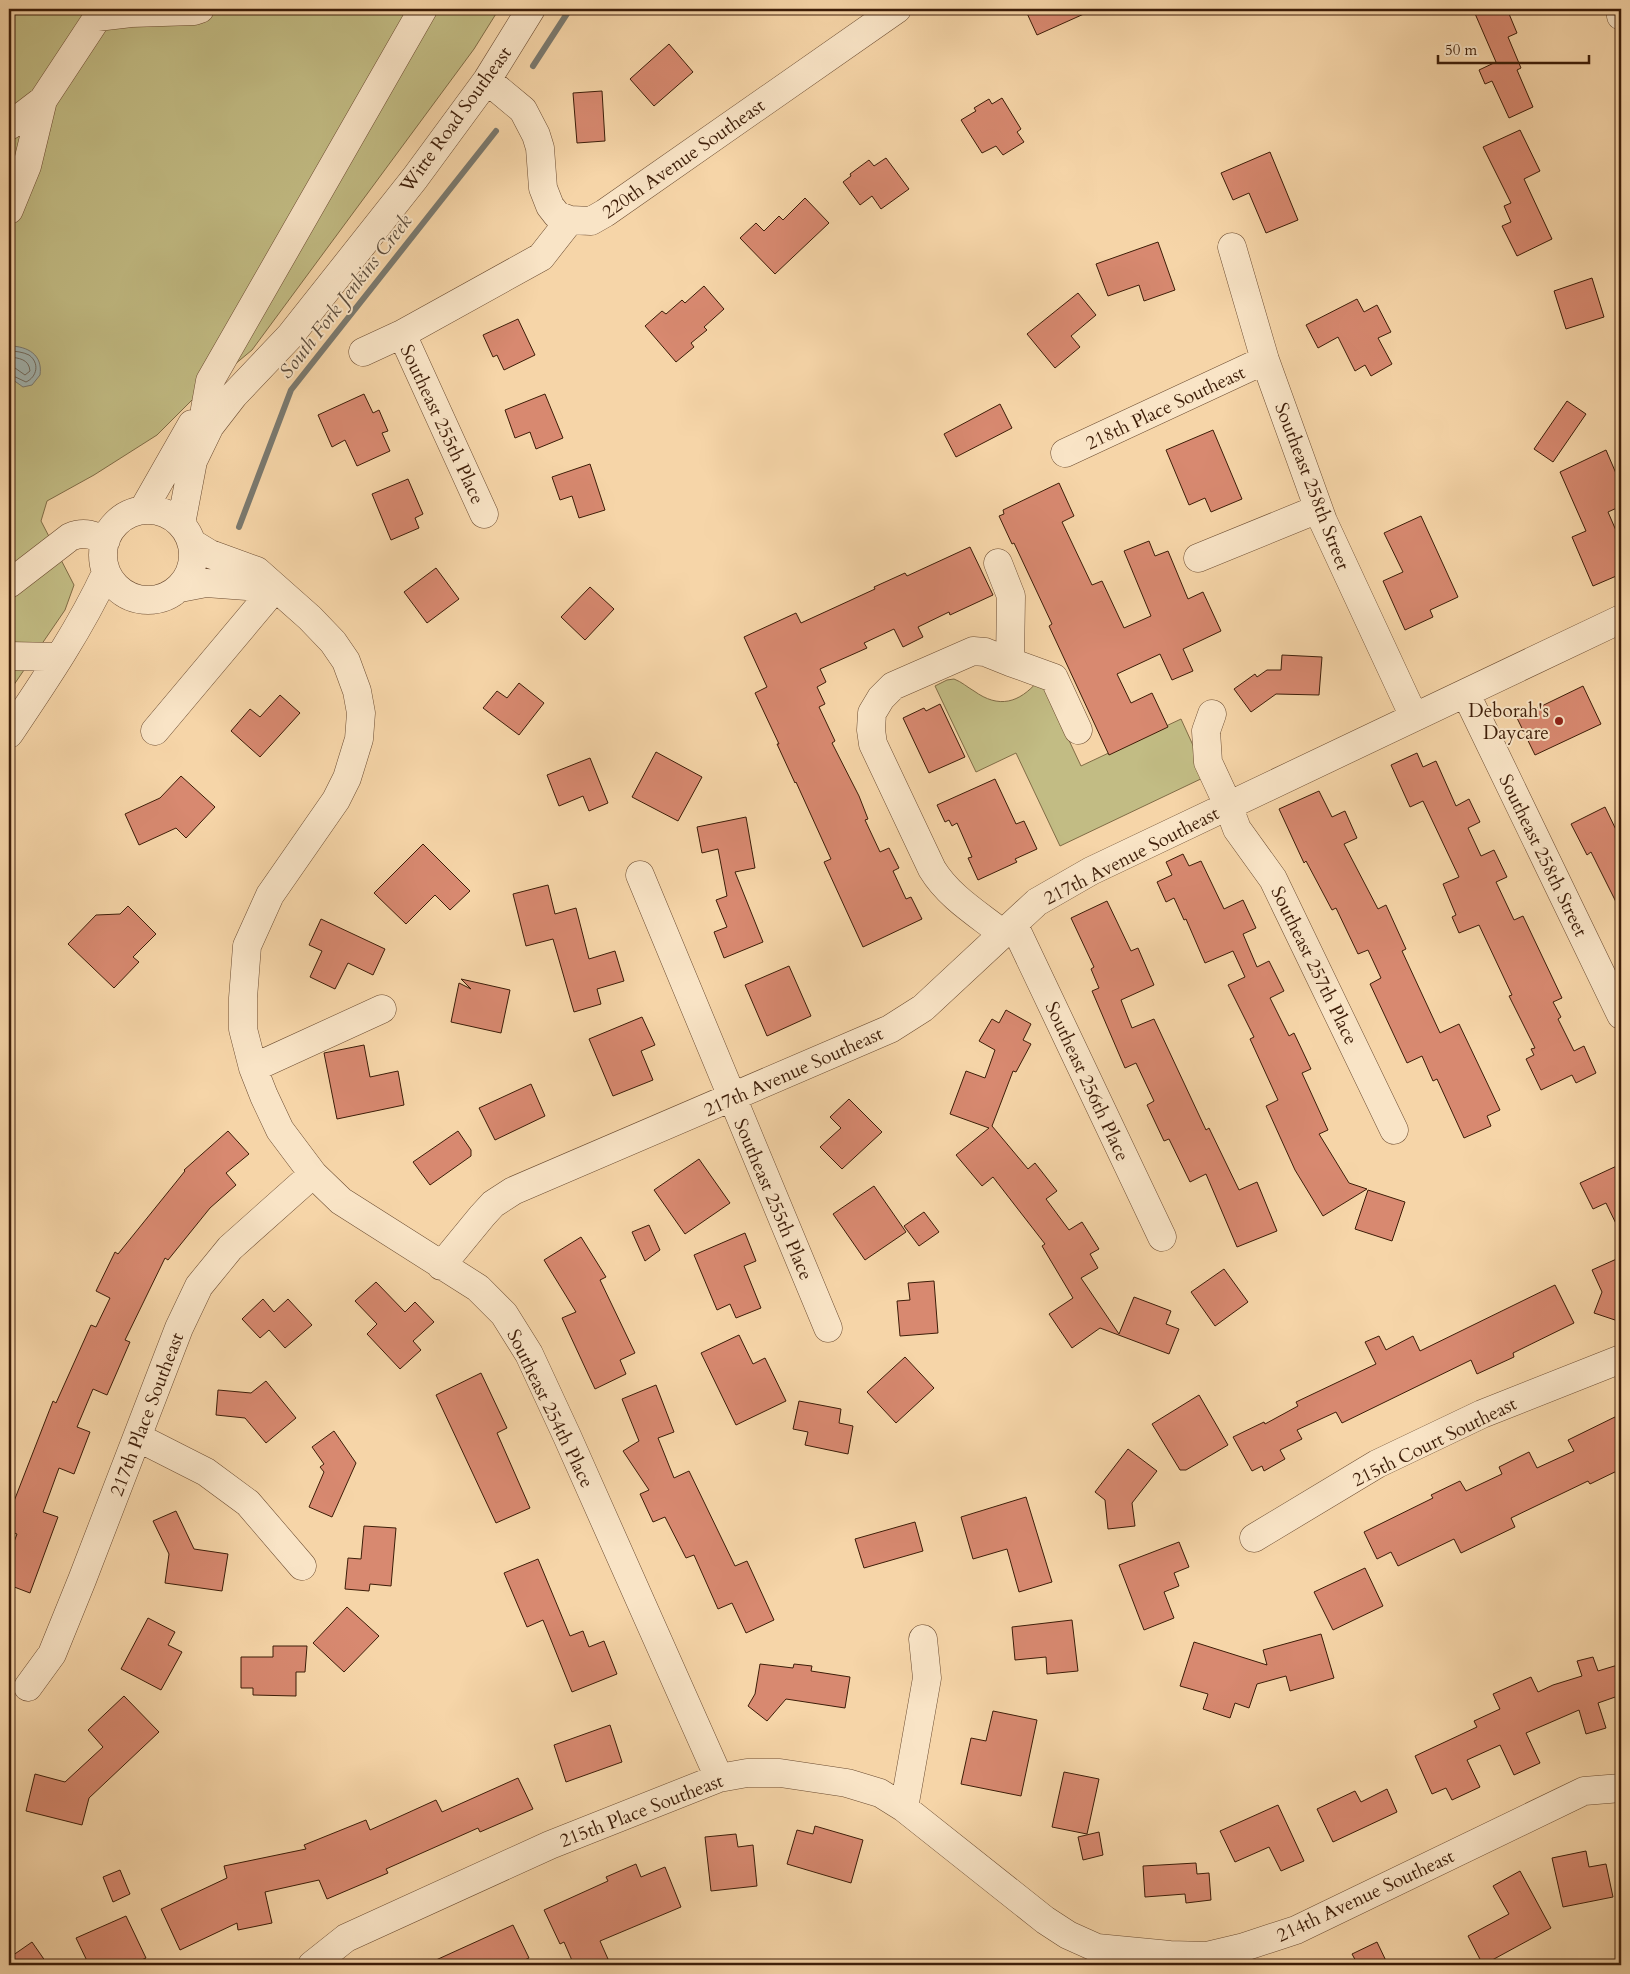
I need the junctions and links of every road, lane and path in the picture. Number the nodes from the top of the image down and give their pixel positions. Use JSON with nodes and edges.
{"nodes":[{"id":1,"x":200,"y":9,"type":"edge"},
{"id":2,"x":423,"y":9,"type":"edge"},
{"id":3,"x":531,"y":9,"type":"edge"},
{"id":4,"x":897,"y":9,"type":"edge"},
{"id":5,"x":1620,"y":9,"type":"edge"},
{"id":6,"x":100,"y":13,"type":"edge"},
{"id":7,"x":1621,"y":16,"type":"edge"},
{"id":8,"x":487,"y":80,"type":"junction"},
{"id":9,"x":43,"y":100,"type":"junction"},
{"id":10,"x":9,"y":126,"type":"edge"},
{"id":11,"x":9,"y":210,"type":"edge"},
{"id":12,"x":570,"y":220,"type":"junction"},
{"id":13,"x":1232,"y":247,"type":"dead end"},
{"id":14,"x":402,"y":334,"type":"junction"},
{"id":15,"x":363,"y":352,"type":"dead end"},
{"id":16,"x":1265,"y":360,"type":"junction"},
{"id":17,"x":261,"y":366,"type":"junction"},
{"id":18,"x":205,"y":409,"type":"junction"},
{"id":19,"x":1065,"y":453,"type":"dead end"},
{"id":20,"x":1318,"y":509,"type":"junction"},
{"id":21,"x":144,"y":510,"type":"junction"},
{"id":22,"x":484,"y":514,"type":"dead end"},
{"id":23,"x":186,"y":534,"type":"junction"},
{"id":24,"x":106,"y":540,"type":"junction"},
{"id":25,"x":1198,"y":558,"type":"dead end"},
{"id":26,"x":998,"y":563,"type":"dead end"},
{"id":27,"x":106,"y":573,"type":"junction"},
{"id":28,"x":9,"y":584,"type":"edge"},
{"id":29,"x":180,"y":588,"type":"junction"},
{"id":30,"x":275,"y":588,"type":"junction"},
{"id":31,"x":131,"y":597,"type":"junction"},
{"id":32,"x":1621,"y":619,"type":"edge"},
{"id":33,"x":63,"y":650,"type":"junction"},
{"id":34,"x":9,"y":656,"type":"edge"},
{"id":35,"x":1010,"y":662,"type":"junction"},
{"id":36,"x":1466,"y":694,"type":"junction"},
{"id":37,"x":1212,"y":714,"type":"dead end"},
{"id":38,"x":1414,"y":717,"type":"junction"},
{"id":39,"x":1078,"y":730,"type":"dead end"},
{"id":40,"x":155,"y":731,"type":"dead end"},
{"id":41,"x":9,"y":734,"type":"edge"},
{"id":42,"x":1228,"y":805,"type":"junction"},
{"id":43,"x":640,"y":875,"type":"dead end"},
{"id":44,"x":1009,"y":930,"type":"junction"},
{"id":45,"x":382,"y":1009,"type":"dead end"},
{"id":46,"x":1621,"y":1015,"type":"edge"},
{"id":47,"x":253,"y":1068,"type":"junction"},
{"id":48,"x":732,"y":1098,"type":"junction"},
{"id":49,"x":1394,"y":1130,"type":"dead end"},
{"id":50,"x":313,"y":1174,"type":"junction"},
{"id":51,"x":1162,"y":1237,"type":"dead end"},
{"id":52,"x":442,"y":1266,"type":"junction"},
{"id":53,"x":828,"y":1328,"type":"dead end"},
{"id":54,"x":1621,"y":1358,"type":"edge"},
{"id":55,"x":137,"y":1437,"type":"junction"},
{"id":56,"x":1254,"y":1538,"type":"dead end"},
{"id":57,"x":302,"y":1566,"type":"dead end"},
{"id":58,"x":923,"y":1639,"type":"dead end"},
{"id":59,"x":28,"y":1687,"type":"dead end"},
{"id":60,"x":719,"y":1778,"type":"junction"},
{"id":61,"x":1621,"y":1788,"type":"edge"},
{"id":62,"x":904,"y":1808,"type":"junction"},
{"id":63,"x":1248,"y":1956,"type":"edge"},
{"id":64,"x":1094,"y":1957,"type":"edge"},
{"id":65,"x":312,"y":1965,"type":"edge"}],
"edges":[{"from":1,"to":6,"type":"street"},
{"from":2,"to":18,"type":"street"},
{"from":3,"to":8,"type":"street","name":"Witte Road Southeast"},
{"from":4,"to":12,"type":"street","name":"220th Avenue Southeast"},
{"from":5,"to":7,"type":"street"},
{"from":6,"to":9,"type":"street"},
{"from":8,"to":12,"type":"street"},
{"from":8,"to":17,"type":"street","name":"Witte Road Southeast"},
{"from":9,"to":10,"type":"street"},
{"from":9,"to":11,"type":"street"},
{"from":12,"to":14,"type":"street"},
{"from":13,"to":16,"type":"street","name":"Southeast 258th Street"},
{"from":14,"to":15,"type":"street"},
{"from":14,"to":22,"type":"street","name":"Southeast 255th Place"},
{"from":16,"to":19,"type":"street","name":"218th Place Southeast"},
{"from":16,"to":20,"type":"street","name":"Southeast 258th Street"},
{"from":17,"to":18,"type":"street","name":"Witte Road Southeast"},
{"from":17,"to":23,"type":"street","name":"Witte Road Southeast"},
{"from":18,"to":21,"type":"street","name":"Witte Road Southeast"},
{"from":20,"to":25,"type":"street"},
{"from":20,"to":38,"type":"street","name":"Southeast 258th Street"},
{"from":21,"to":23,"type":"street"},
{"from":21,"to":24,"type":"street"},
{"from":23,"to":29,"type":"street","name":"Witte Road Southeast"},
{"from":23,"to":30,"type":"street","name":"Southeast 254th Place"},
{"from":24,"to":27,"type":"street"},
{"from":24,"to":28,"type":"street"},
{"from":26,"to":35,"type":"street"},
{"from":27,"to":31,"type":"street"},
{"from":27,"to":33,"type":"street"},
{"from":29,"to":30,"type":"street"},
{"from":29,"to":31,"type":"street"},
{"from":30,"to":40,"type":"street"},
{"from":30,"to":47,"type":"street","name":"Southeast 254th Place"},
{"from":31,"to":33,"type":"street"},
{"from":32,"to":36,"type":"street","name":"217th Avenue Southeast"},
{"from":33,"to":34,"type":"street"},
{"from":33,"to":41,"type":"street"},
{"from":35,"to":39,"type":"street"},
{"from":35,"to":44,"type":"street","name":"Southeast 256th Place"},
{"from":36,"to":38,"type":"street","name":"217th Avenue Southeast"},
{"from":36,"to":46,"type":"street","name":"Southeast 258th Street"},
{"from":37,"to":42,"type":"street","name":"Southeast 257th Place"},
{"from":38,"to":42,"type":"street","name":"217th Avenue Southeast"},
{"from":42,"to":44,"type":"street","name":"217th Avenue Southeast"},
{"from":42,"to":49,"type":"street","name":"Southeast 257th Place"},
{"from":43,"to":48,"type":"street","name":"Southeast 255th Place"},
{"from":44,"to":48,"type":"street","name":"217th Avenue Southeast"},
{"from":44,"to":51,"type":"street","name":"Southeast 256th Place"},
{"from":45,"to":47,"type":"street"},
{"from":47,"to":50,"type":"street","name":"Southeast 254th Place"},
{"from":48,"to":52,"type":"street","name":"217th Avenue Southeast"},
{"from":48,"to":53,"type":"street","name":"Southeast 255th Place"},
{"from":50,"to":52,"type":"street","name":"Southeast 254th Place"},
{"from":50,"to":55,"type":"street","name":"217th Place Southeast"},
{"from":52,"to":60,"type":"street","name":"Southeast 254th Place"},
{"from":54,"to":56,"type":"street","name":"215th Court Southeast"},
{"from":55,"to":57,"type":"street"},
{"from":55,"to":59,"type":"street","name":"217th Place Southeast"},
{"from":58,"to":62,"type":"street"},
{"from":60,"to":62,"type":"street","name":"215th Place Southeast"},
{"from":60,"to":65,"type":"street","name":"215th Place Southeast"},
{"from":61,"to":63,"type":"street","name":"214th Avenue Southeast"},
{"from":62,"to":64,"type":"street","name":"215th Place Southeast"},
{"from":63,"to":64,"type":"street","name":"214th Avenue Southeast"}]}
